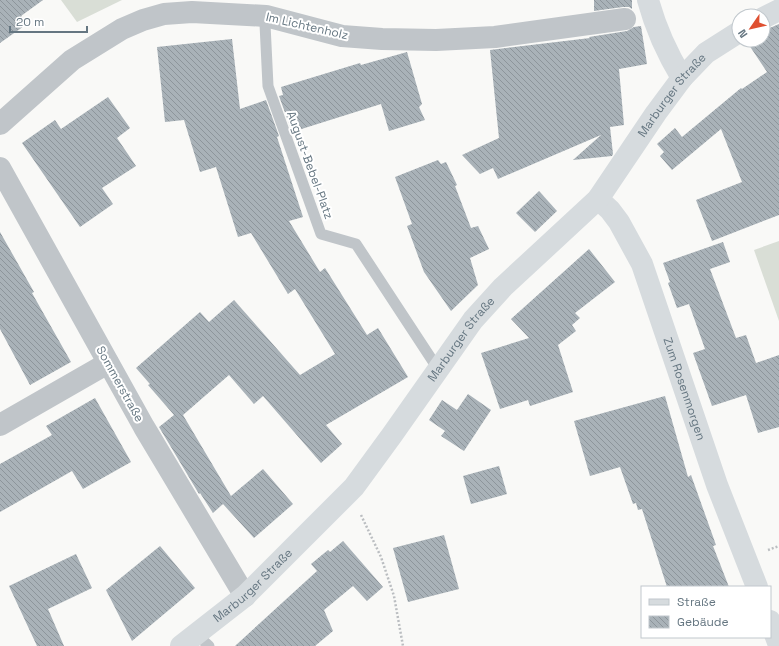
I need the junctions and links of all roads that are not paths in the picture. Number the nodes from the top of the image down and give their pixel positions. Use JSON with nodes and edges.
{"nodes":[{"id":1,"x":648,"y":0,"type":"edge"},
{"id":2,"x":261,"y":8,"type":"edge"},
{"id":3,"x":625,"y":18,"type":"dead end"},
{"id":4,"x":731,"y":37,"type":"edge"},
{"id":5,"x":682,"y":78,"type":"junction"},
{"id":6,"x":0,"y":124,"type":"edge"},
{"id":7,"x":0,"y":168,"type":"edge"},
{"id":8,"x":598,"y":199,"type":"junction"},
{"id":9,"x":108,"y":363,"type":"junction"},
{"id":10,"x":438,"y":369,"type":"junction"},
{"id":11,"x":0,"y":425,"type":"edge"},
{"id":12,"x":757,"y":586,"type":"edge"},
{"id":13,"x":245,"y":596,"type":"junction"},
{"id":14,"x":771,"y":624,"type":"edge"},
{"id":15,"x":195,"y":642,"type":"edge"},
{"id":16,"x":779,"y":645,"type":"edge"}],
"edges":[{"from":1,"to":5,"type":"street"},
{"from":2,"to":3,"type":"street","name":"Im Lichtenholz"},
{"from":2,"to":6,"type":"street","name":"Im Lichtenholz"},
{"from":2,"to":10,"type":"lane","name":"August-Bebel-Platz"},
{"from":4,"to":5,"type":"street","name":"Marburger Straße"},
{"from":5,"to":8,"type":"street","name":"Marburger Straße"},
{"from":7,"to":9,"type":"street","name":"Sommerstraße"},
{"from":8,"to":10,"type":"street","name":"Marburger Straße"},
{"from":8,"to":12,"type":"street","name":"Zum Rosenmorgen"},
{"from":9,"to":11,"type":"street"},
{"from":9,"to":13,"type":"street","name":"Sommerstraße"},
{"from":10,"to":13,"type":"street","name":"Marburger Straße"},
{"from":13,"to":15,"type":"street","name":"Marburger Straße"},
{"from":14,"to":16,"type":"street"}]}
